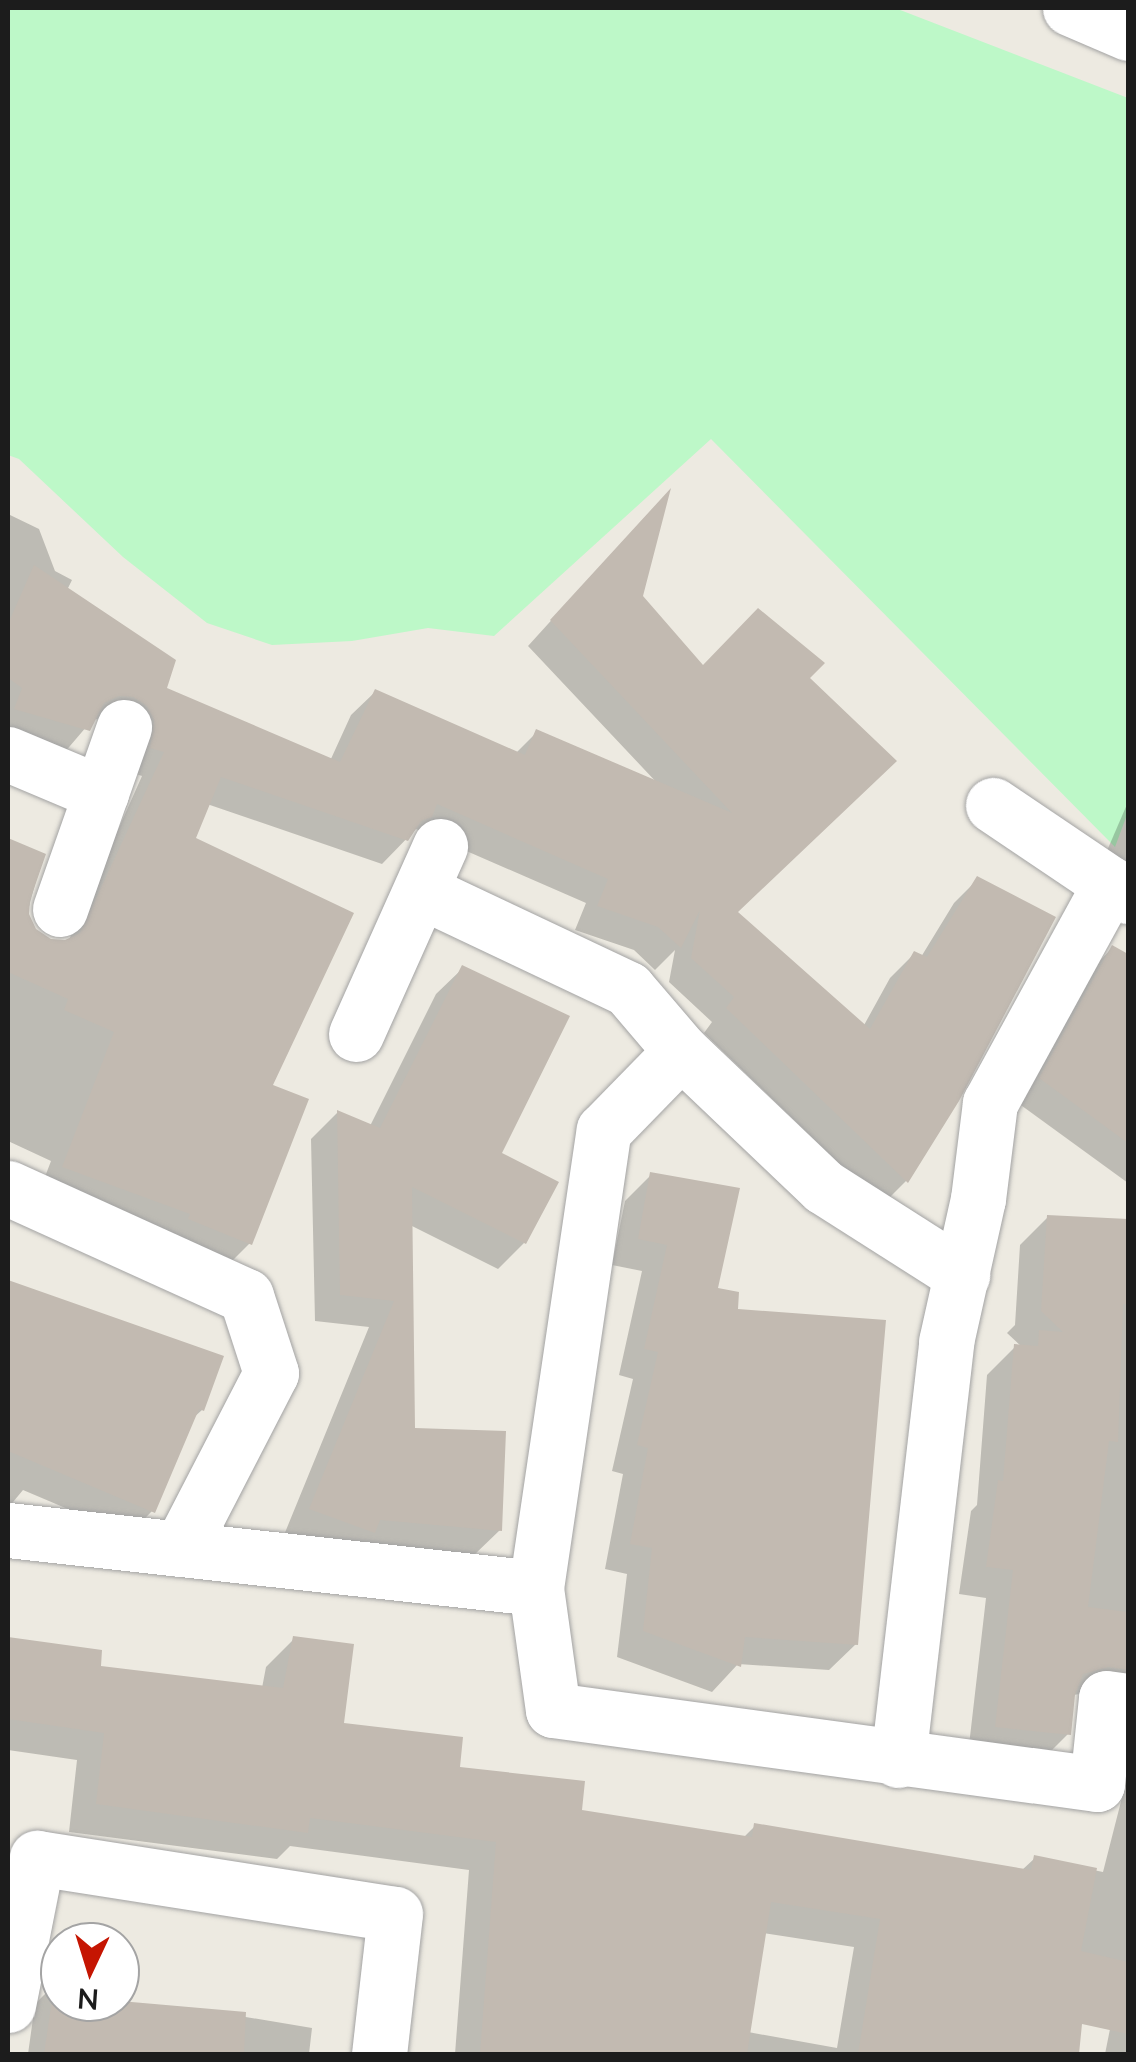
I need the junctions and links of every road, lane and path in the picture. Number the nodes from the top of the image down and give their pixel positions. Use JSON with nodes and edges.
{"nodes":[{"id":1,"x":1070,"y":8,"type":"edge"},
{"id":2,"x":1128,"y":33,"type":"edge"},
{"id":3,"x":124,"y":728,"type":"dead end"},
{"id":4,"x":8,"y":754,"type":"edge"},
{"id":5,"x":101,"y":793,"type":"junction"},
{"id":6,"x":994,"y":805,"type":"dead end"},
{"id":7,"x":1119,"y":890,"type":"edge"},
{"id":8,"x":60,"y":908,"type":"dead end"},
{"id":9,"x":356,"y":1034,"type":"dead end"},
{"id":10,"x":681,"y":1051,"type":"junction"},
{"id":11,"x":8,"y":1188,"type":"edge"},
{"id":12,"x":962,"y":1275,"type":"junction"},
{"id":13,"x":8,"y":1530,"type":"edge"},
{"id":14,"x":180,"y":1549,"type":"junction"},
{"id":15,"x":536,"y":1588,"type":"junction"},
{"id":16,"x":1128,"y":1700,"type":"edge"},
{"id":17,"x":898,"y":1760,"type":"junction"},
{"id":18,"x":8,"y":2005,"type":"edge"},
{"id":19,"x":380,"y":2054,"type":"edge"}],
"edges":[{"from":1,"to":2,"type":"street"},
{"from":3,"to":5,"type":"street"},
{"from":4,"to":5,"type":"street"},
{"from":5,"to":8,"type":"street"},
{"from":6,"to":7,"type":"street"},
{"from":7,"to":12,"type":"street"},
{"from":9,"to":10,"type":"street"},
{"from":10,"to":12,"type":"street"},
{"from":10,"to":15,"type":"street"},
{"from":11,"to":14,"type":"street"},
{"from":12,"to":17,"type":"street"},
{"from":13,"to":14,"type":"street"},
{"from":14,"to":15,"type":"street"},
{"from":15,"to":17,"type":"street"},
{"from":16,"to":17,"type":"street"},
{"from":18,"to":19,"type":"street"}]}
